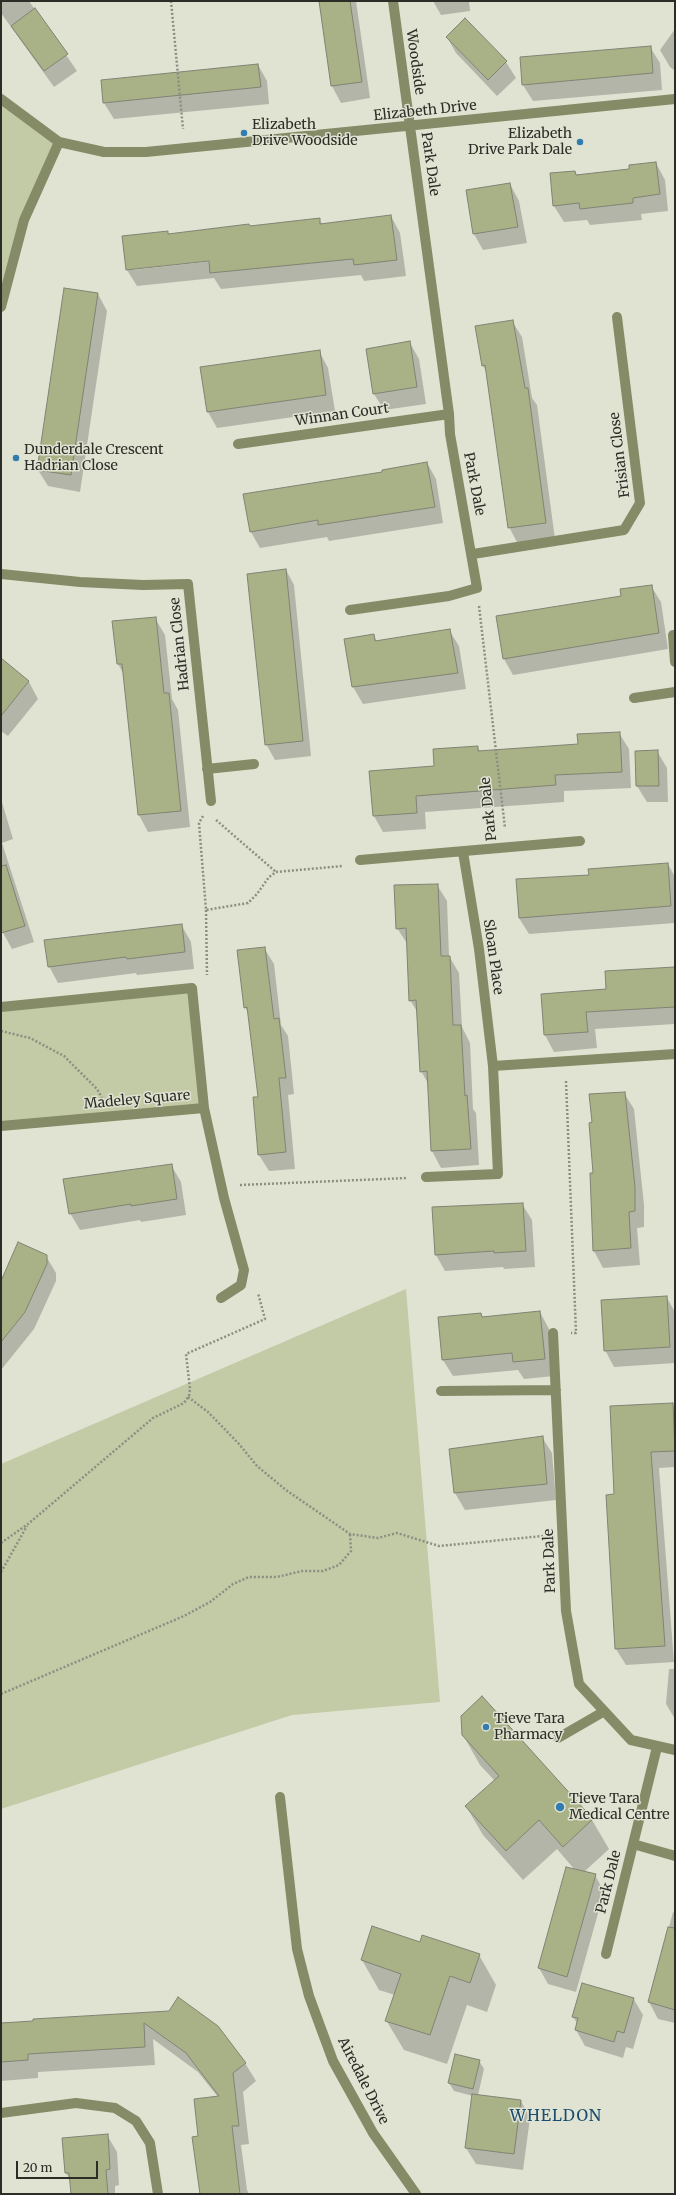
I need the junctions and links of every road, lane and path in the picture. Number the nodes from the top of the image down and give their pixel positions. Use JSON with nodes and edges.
{"nodes":[{"id":1,"x":171,"y":1,"type":"edge"},
{"id":2,"x":393,"y":1,"type":"edge"},
{"id":3,"x":1,"y":99,"type":"edge"},
{"id":4,"x":675,"y":99,"type":"edge"},
{"id":5,"x":410,"y":126,"type":"junction"},
{"id":6,"x":59,"y":142,"type":"junction"},
{"id":7,"x":185,"y":148,"type":"junction"},
{"id":8,"x":1,"y":307,"type":"edge"},
{"id":9,"x":617,"y":317,"type":"dead end"},
{"id":10,"x":449,"y":414,"type":"junction"},
{"id":11,"x":238,"y":444,"type":"dead end"},
{"id":12,"x":473,"y":554,"type":"junction"},
{"id":13,"x":1,"y":574,"type":"edge"},
{"id":14,"x":477,"y":588,"type":"junction"},
{"id":15,"x":350,"y":610,"type":"dead end"},
{"id":16,"x":673,"y":635,"type":"dead end"},
{"id":17,"x":675,"y":662,"type":"edge"},
{"id":18,"x":675,"y":692,"type":"edge"},
{"id":19,"x":634,"y":698,"type":"dead end"},
{"id":20,"x":254,"y":764,"type":"dead end"},
{"id":21,"x":208,"y":769,"type":"junction"},
{"id":22,"x":211,"y":802,"type":"joint"},
{"id":23,"x":206,"y":811,"type":"junction"},
{"id":24,"x":580,"y":842,"type":"dead end"},
{"id":25,"x":507,"y":848,"type":"junction"},
{"id":26,"x":463,"y":852,"type":"junction"},
{"id":27,"x":360,"y":860,"type":"joint"},
{"id":28,"x":276,"y":872,"type":"junction"},
{"id":29,"x":206,"y":910,"type":"junction"},
{"id":30,"x":192,"y":988,"type":"junction"},
{"id":31,"x":1,"y":1007,"type":"edge"},
{"id":32,"x":1,"y":1031,"type":"edge"},
{"id":33,"x":675,"y":1054,"type":"edge"},
{"id":34,"x":566,"y":1062,"type":"junction"},
{"id":35,"x":493,"y":1066,"type":"junction"},
{"id":36,"x":204,"y":1108,"type":"junction"},
{"id":37,"x":112,"y":1116,"type":"junction"},
{"id":38,"x":1,"y":1126,"type":"edge"},
{"id":39,"x":426,"y":1177,"type":"joint"},
{"id":40,"x":221,"y":1185,"type":"junction"},
{"id":41,"x":258,"y":1289,"type":"dead end"},
{"id":42,"x":221,"y":1298,"type":"dead end"},
{"id":43,"x":553,"y":1333,"type":"joint"},
{"id":44,"x":556,"y":1390,"type":"junction"},
{"id":45,"x":441,"y":1391,"type":"dead end"},
{"id":46,"x":188,"y":1397,"type":"junction"},
{"id":47,"x":28,"y":1524,"type":"junction"},
{"id":48,"x":350,"y":1534,"type":"junction"},
{"id":49,"x":563,"y":1534,"type":"junction"},
{"id":50,"x":1,"y":1542,"type":"edge"},
{"id":51,"x":1,"y":1572,"type":"edge"},
{"id":52,"x":1,"y":1694,"type":"edge"},
{"id":53,"x":603,"y":1712,"type":"junction"},
{"id":54,"x":558,"y":1738,"type":"dead end"},
{"id":55,"x":657,"y":1747,"type":"junction"},
{"id":56,"x":675,"y":1750,"type":"edge"},
{"id":57,"x":280,"y":1797,"type":"dead end"},
{"id":58,"x":633,"y":1844,"type":"junction"},
{"id":59,"x":675,"y":1856,"type":"edge"},
{"id":60,"x":606,"y":1954,"type":"dead end"},
{"id":61,"x":1,"y":2113,"type":"edge"},
{"id":62,"x":158,"y":2194,"type":"edge"},
{"id":63,"x":416,"y":2194,"type":"edge"}],
"edges":[{"from":1,"to":7,"type":"path"},
{"from":2,"to":5,"type":"street","name":"Woodside"},
{"from":3,"to":6,"type":"street","name":"Elizabeth Drive"},
{"from":4,"to":5,"type":"street","name":"Elizabeth Drive"},
{"from":5,"to":7,"type":"street","name":"Elizabeth Drive"},
{"from":5,"to":10,"type":"street","name":"Park Dale"},
{"from":6,"to":7,"type":"street","name":"Elizabeth Drive"},
{"from":6,"to":8,"type":"street"},
{"from":9,"to":12,"type":"street","name":"Frisian Close"},
{"from":10,"to":11,"type":"street","name":"Winnan Court"},
{"from":10,"to":12,"type":"street","name":"Park Dale"},
{"from":12,"to":14,"type":"street","name":"Park Dale"},
{"from":13,"to":21,"type":"street","name":"Hadrian Close"},
{"from":14,"to":15,"type":"street"},
{"from":14,"to":25,"type":"path","name":"Park Dale"},
{"from":16,"to":17,"type":"street"},
{"from":18,"to":19,"type":"street"},
{"from":20,"to":21,"type":"street"},
{"from":21,"to":22,"type":"street","name":"Hadrian Close"},
{"from":22,"to":23,"type":"path"},
{"from":23,"to":28,"type":"path"},
{"from":23,"to":29,"type":"path"},
{"from":24,"to":25,"type":"street"},
{"from":25,"to":26,"type":"street"},
{"from":26,"to":27,"type":"street"},
{"from":26,"to":35,"type":"street","name":"Sloan Place"},
{"from":27,"to":28,"type":"path"},
{"from":28,"to":29,"type":"path"},
{"from":29,"to":30,"type":"path"},
{"from":30,"to":31,"type":"street"},
{"from":30,"to":36,"type":"street","name":"Madeley Square"},
{"from":32,"to":37,"type":"path"},
{"from":33,"to":34,"type":"street"},
{"from":34,"to":35,"type":"street"},
{"from":34,"to":43,"type":"path"},
{"from":35,"to":39,"type":"street","name":"Sloan Place"},
{"from":36,"to":37,"type":"street","name":"Madeley Square"},
{"from":36,"to":40,"type":"street"},
{"from":37,"to":38,"type":"street","name":"Madeley Square"},
{"from":39,"to":40,"type":"path"},
{"from":40,"to":42,"type":"street"},
{"from":41,"to":46,"type":"path"},
{"from":43,"to":44,"type":"street","name":"Park Dale"},
{"from":44,"to":45,"type":"street"},
{"from":44,"to":49,"type":"street","name":"Park Dale"},
{"from":46,"to":47,"type":"path"},
{"from":46,"to":48,"type":"path"},
{"from":47,"to":50,"type":"path"},
{"from":47,"to":51,"type":"path"},
{"from":48,"to":49,"type":"path"},
{"from":48,"to":52,"type":"path"},
{"from":49,"to":53,"type":"street","name":"Park Dale"},
{"from":53,"to":54,"type":"street"},
{"from":53,"to":55,"type":"street","name":"Park Dale"},
{"from":55,"to":56,"type":"street","name":"Park Dale"},
{"from":55,"to":58,"type":"street","name":"Park Dale"},
{"from":57,"to":63,"type":"street","name":"Airedale Drive"},
{"from":58,"to":59,"type":"street"},
{"from":58,"to":60,"type":"street","name":"Park Dale"},
{"from":61,"to":62,"type":"street"}]}
